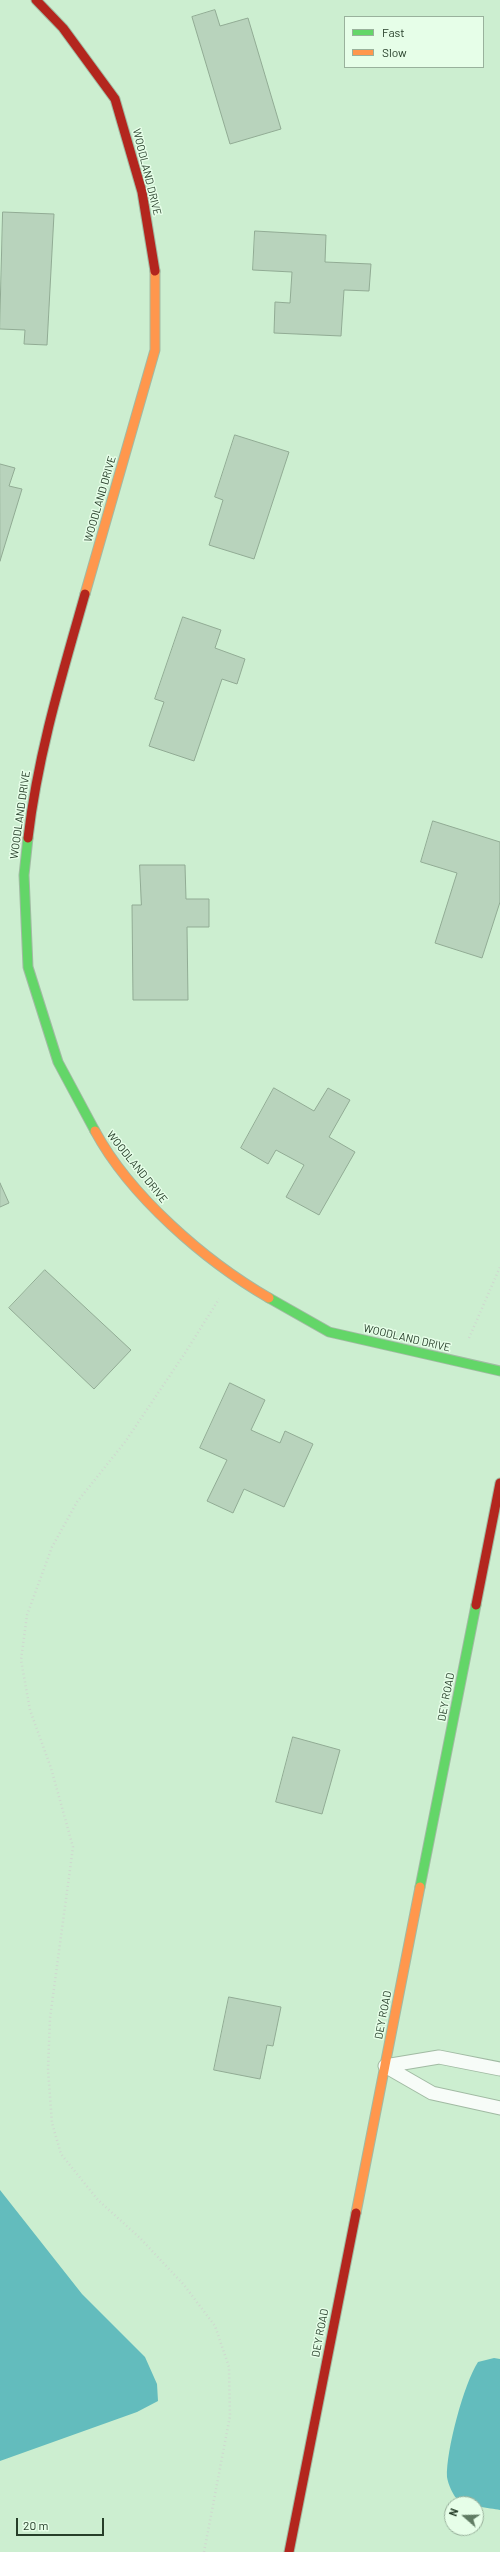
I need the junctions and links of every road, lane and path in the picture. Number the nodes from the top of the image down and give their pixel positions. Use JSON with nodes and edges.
{"nodes":[{"id":1,"x":36,"y":0,"type":"edge"},
{"id":2,"x":500,"y":1267,"type":"edge"},
{"id":3,"x":233,"y":1277,"type":"junction"},
{"id":4,"x":459,"y":1362,"type":"junction"},
{"id":5,"x":500,"y":1371,"type":"edge"},
{"id":6,"x":500,"y":1483,"type":"edge"},
{"id":7,"x":385,"y":2066,"type":"junction"},
{"id":8,"x":500,"y":2069,"type":"edge"},
{"id":9,"x":500,"y":2108,"type":"edge"},
{"id":10,"x":204,"y":2552,"type":"edge"},
{"id":11,"x":289,"y":2552,"type":"edge"}],
"edges":[{"from":1,"to":3,"type":"street","name":"WOODLAND DRIVE"},
{"from":2,"to":4,"type":"path"},
{"from":3,"to":4,"type":"street","name":"WOODLAND DRIVE"},
{"from":3,"to":10,"type":"path"},
{"from":4,"to":5,"type":"street","name":"WOODLAND DRIVE"},
{"from":6,"to":7,"type":"street","name":"DEY ROAD"},
{"from":7,"to":8,"type":"lane"},
{"from":7,"to":9,"type":"lane"},
{"from":7,"to":11,"type":"street","name":"DEY ROAD"}]}
